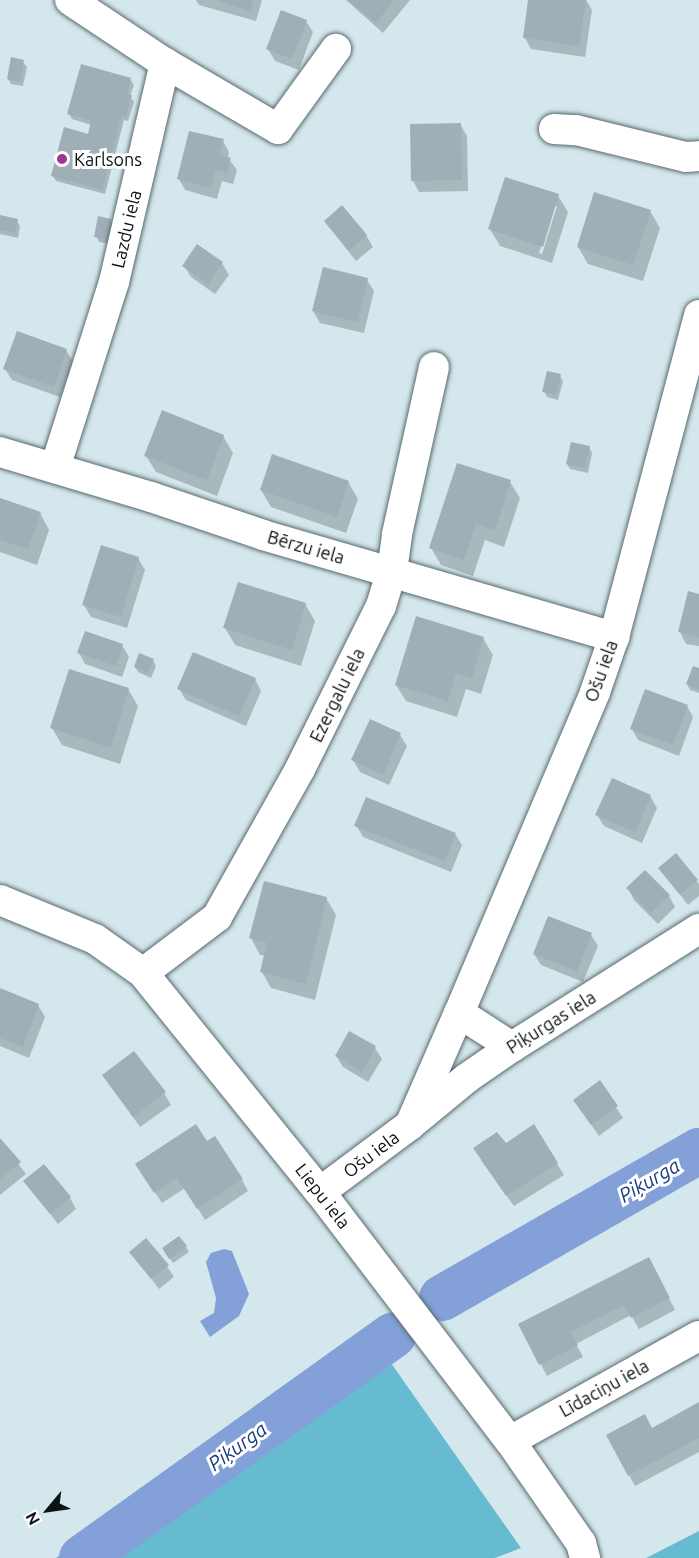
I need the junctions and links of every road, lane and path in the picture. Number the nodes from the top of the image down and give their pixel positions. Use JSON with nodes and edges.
{"nodes":[{"id":1,"x":70,"y":0,"type":"edge"},
{"id":2,"x":336,"y":49,"type":"dead end"},
{"id":3,"x":165,"y":63,"type":"junction"},
{"id":4,"x":554,"y":129,"type":"dead end"},
{"id":5,"x":699,"y":156,"type":"edge"},
{"id":6,"x":699,"y":315,"type":"edge"},
{"id":7,"x":434,"y":367,"type":"dead end"},
{"id":8,"x":0,"y":452,"type":"edge"},
{"id":9,"x":56,"y":468,"type":"junction"},
{"id":10,"x":392,"y":571,"type":"junction"},
{"id":11,"x":614,"y":637,"type":"junction"},
{"id":12,"x":0,"y":900,"type":"edge"},
{"id":13,"x":699,"y":929,"type":"edge"},
{"id":14,"x":143,"y":973,"type":"junction"},
{"id":15,"x":459,"y":1013,"type":"junction"},
{"id":16,"x":512,"y":1047,"type":"junction"},
{"id":17,"x":410,"y":1125,"type":"junction"},
{"id":18,"x":321,"y":1192,"type":"junction"},
{"id":19,"x":699,"y":1336,"type":"edge"},
{"id":20,"x":510,"y":1441,"type":"junction"},
{"id":21,"x":585,"y":1558,"type":"edge"}],
"edges":[{"from":1,"to":3,"type":"street"},
{"from":2,"to":3,"type":"street"},
{"from":3,"to":9,"type":"street","name":"Lazdu iela"},
{"from":4,"to":5,"type":"street"},
{"from":6,"to":11,"type":"street","name":"Ošu iela"},
{"from":7,"to":10,"type":"street","name":"Ezergalu iela"},
{"from":8,"to":9,"type":"street","name":"Bērzu iela"},
{"from":9,"to":10,"type":"street","name":"Bērzu iela"},
{"from":10,"to":11,"type":"street","name":"Bērzu iela"},
{"from":10,"to":14,"type":"street","name":"Ezergalu iela"},
{"from":11,"to":15,"type":"street","name":"Ošu iela"},
{"from":12,"to":14,"type":"street","name":"Liepu iela"},
{"from":13,"to":16,"type":"street","name":"Piķurgas iela"},
{"from":14,"to":18,"type":"street","name":"Liepu iela"},
{"from":15,"to":16,"type":"street"},
{"from":15,"to":17,"type":"street","name":"Ošu iela"},
{"from":16,"to":17,"type":"street","name":"Piķurgas iela"},
{"from":17,"to":18,"type":"street","name":"Ošu iela"},
{"from":18,"to":20,"type":"street","name":"Liepu iela"},
{"from":19,"to":20,"type":"street","name":"Līdaciņu iela"},
{"from":20,"to":21,"type":"street","name":"Liepu iela"}]}
